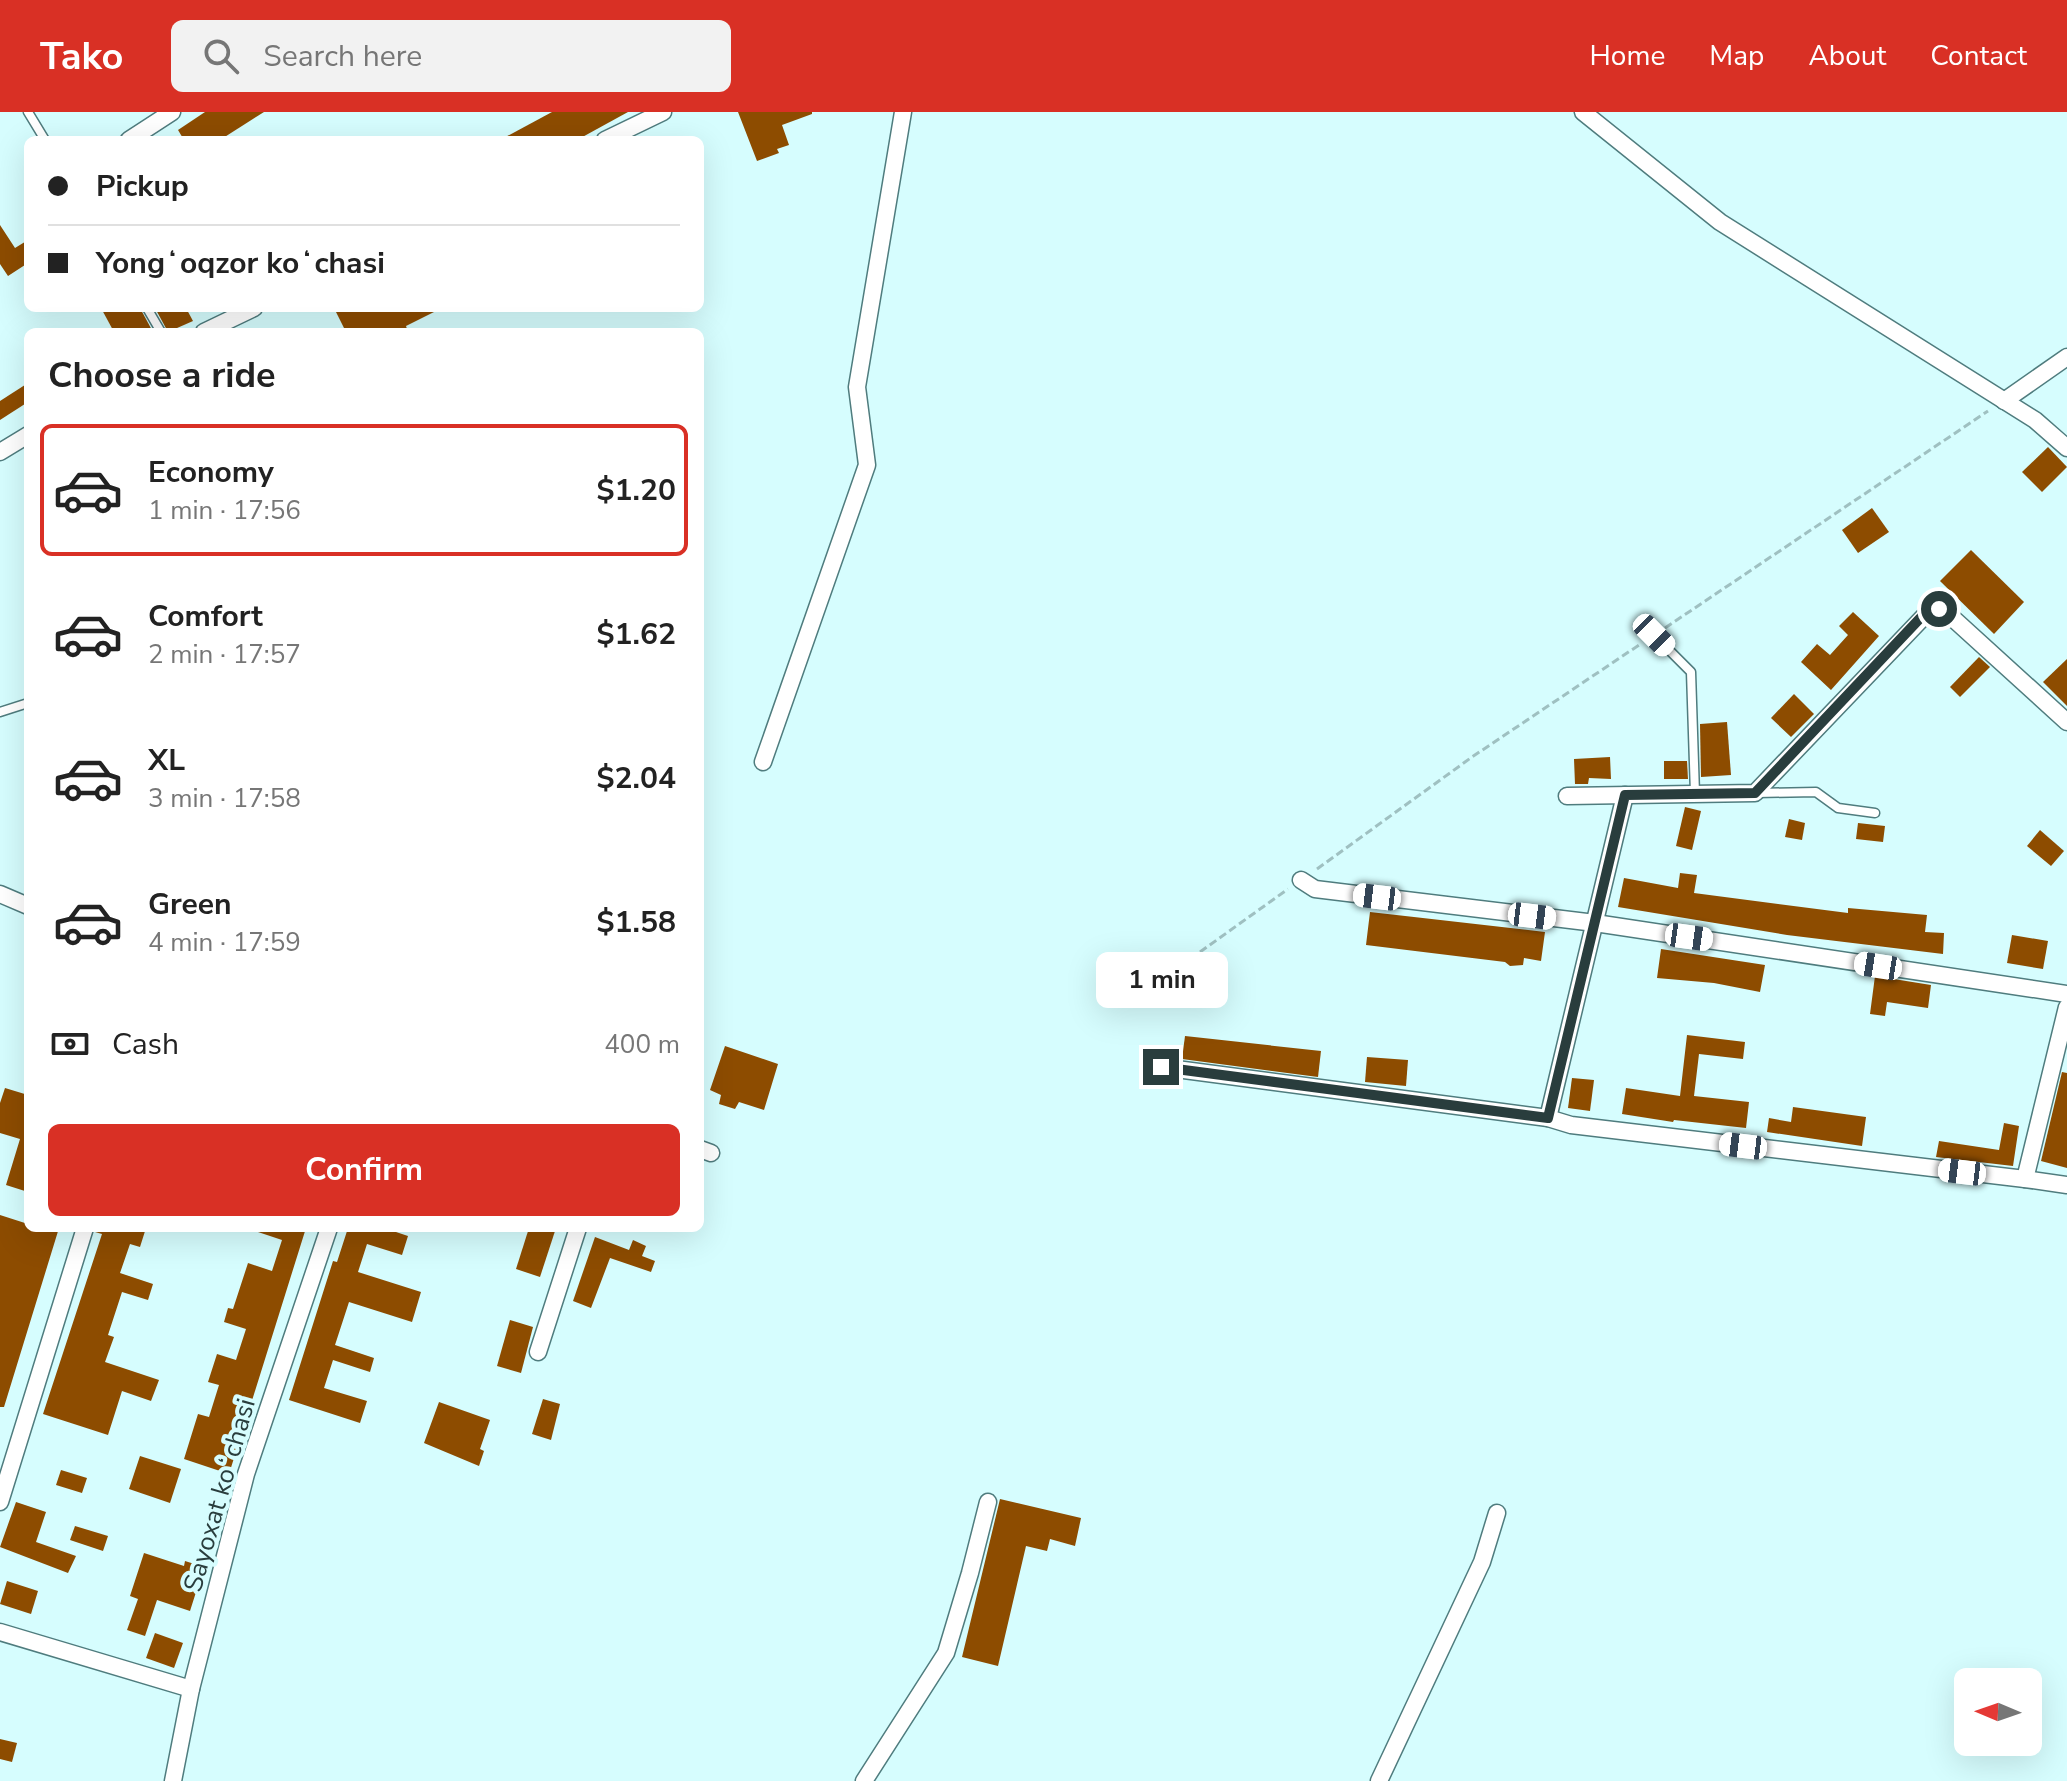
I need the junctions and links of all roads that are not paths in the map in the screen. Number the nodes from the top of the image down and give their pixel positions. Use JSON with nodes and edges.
{"nodes":[{"id":1,"x":28,"y":112,"type":"edge"},
{"id":2,"x":172,"y":112,"type":"edge"},
{"id":3,"x":663,"y":112,"type":"edge"},
{"id":4,"x":903,"y":112,"type":"edge"},
{"id":5,"x":1583,"y":112,"type":"edge"},
{"id":6,"x":43,"y":136,"type":"edge"},
{"id":7,"x":135,"y":136,"type":"edge"},
{"id":8,"x":613,"y":136,"type":"edge"},
{"id":9,"x":246,"y":312,"type":"edge"},
{"id":10,"x":212,"y":328,"type":"edge"},
{"id":11,"x":2067,"y":357,"type":"edge"},
{"id":12,"x":2004,"y":401,"type":"junction"},
{"id":13,"x":24,"y":437,"type":"edge"},
{"id":14,"x":2067,"y":448,"type":"edge"},
{"id":15,"x":0,"y":452,"type":"edge"},
{"id":16,"x":1654,"y":635,"type":"road end"},
{"id":17,"x":24,"y":704,"type":"edge"},
{"id":18,"x":0,"y":712,"type":"edge"},
{"id":19,"x":2067,"y":722,"type":"edge"},
{"id":20,"x":763,"y":762,"type":"dead end"},
{"id":21,"x":1755,"y":793,"type":"junction"},
{"id":22,"x":1695,"y":794,"type":"junction"},
{"id":23,"x":1625,"y":795,"type":"junction"},
{"id":24,"x":1567,"y":796,"type":"dead end"},
{"id":25,"x":1875,"y":813,"type":"dead end"},
{"id":26,"x":1301,"y":880,"type":"road end"},
{"id":27,"x":0,"y":894,"type":"edge"},
{"id":28,"x":24,"y":904,"type":"edge"},
{"id":29,"x":1595,"y":923,"type":"junction"},
{"id":30,"x":2067,"y":994,"type":"edge"},
{"id":31,"x":2067,"y":1007,"type":"edge"},
{"id":32,"x":1161,"y":1067,"type":"dead end"},
{"id":33,"x":1548,"y":1118,"type":"junction"},
{"id":34,"x":2025,"y":1179,"type":"junction"},
{"id":35,"x":2067,"y":1185,"type":"edge"},
{"id":36,"x":84,"y":1232,"type":"edge"},
{"id":37,"x":328,"y":1232,"type":"edge"},
{"id":38,"x":577,"y":1232,"type":"edge"},
{"id":39,"x":538,"y":1352,"type":"dead end"},
{"id":40,"x":0,"y":1502,"type":"edge"},
{"id":41,"x":988,"y":1502,"type":"dead end"},
{"id":42,"x":1497,"y":1513,"type":"dead end"},
{"id":43,"x":0,"y":1632,"type":"edge"},
{"id":44,"x":191,"y":1689,"type":"junction"},
{"id":45,"x":173,"y":1781,"type":"edge"},
{"id":46,"x":864,"y":1781,"type":"edge"},
{"id":47,"x":1379,"y":1781,"type":"edge"}],
"edges":[{"from":1,"to":6,"type":"lane"},
{"from":2,"to":7,"type":"street"},
{"from":3,"to":8,"type":"street"},
{"from":4,"to":20,"type":"street"},
{"from":5,"to":12,"type":"street"},
{"from":9,"to":10,"type":"street"},
{"from":11,"to":12,"type":"street"},
{"from":12,"to":14,"type":"street"},
{"from":13,"to":15,"type":"street"},
{"from":16,"to":22,"type":"lane"},
{"from":17,"to":18,"type":"lane"},
{"from":19,"to":21,"type":"street"},
{"from":21,"to":22,"type":"street"},
{"from":21,"to":25,"type":"lane"},
{"from":22,"to":23,"type":"street"},
{"from":23,"to":24,"type":"street"},
{"from":23,"to":29,"type":"street"},
{"from":26,"to":29,"type":"street"},
{"from":27,"to":28,"type":"street"},
{"from":29,"to":30,"type":"street"},
{"from":29,"to":33,"type":"street"},
{"from":31,"to":34,"type":"street"},
{"from":32,"to":33,"type":"street"},
{"from":33,"to":34,"type":"street"},
{"from":34,"to":35,"type":"street"},
{"from":36,"to":40,"type":"street"},
{"from":37,"to":44,"type":"street","name":"Sayoxat koʻchasi"},
{"from":38,"to":39,"type":"street"},
{"from":41,"to":46,"type":"street"},
{"from":42,"to":47,"type":"street"},
{"from":43,"to":44,"type":"street"},
{"from":44,"to":45,"type":"street","name":"Sayoxat koʻchasi"}]}
